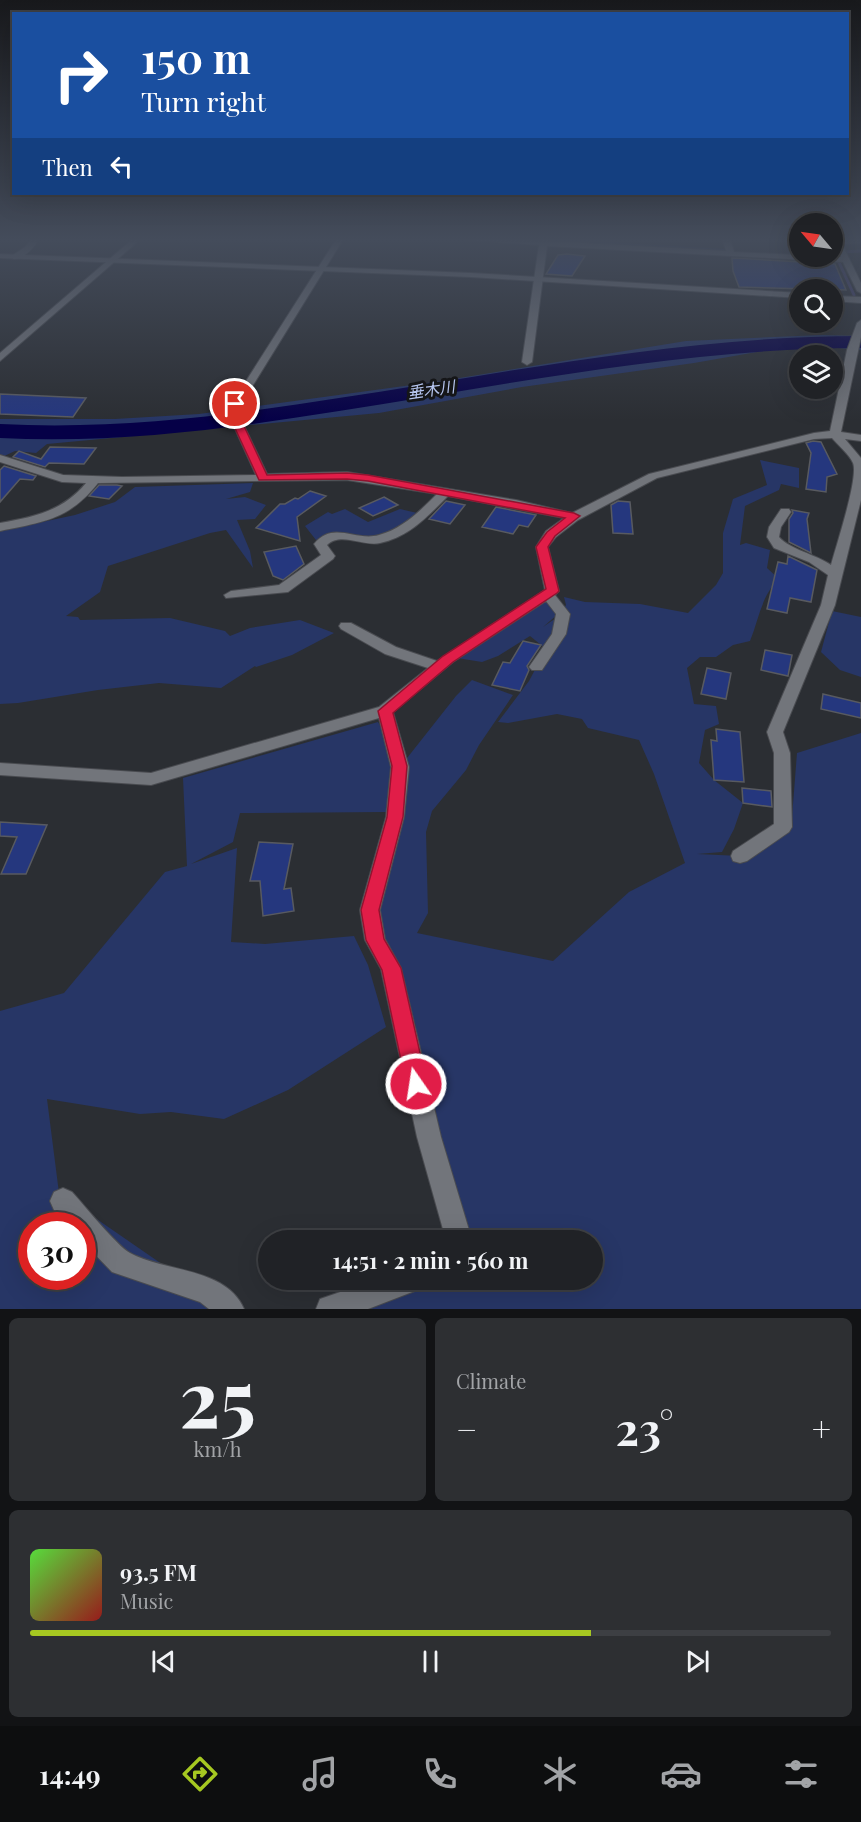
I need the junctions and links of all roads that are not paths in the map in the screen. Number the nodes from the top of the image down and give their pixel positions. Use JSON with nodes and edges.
{"nodes":[{"id":1,"x":68,"y":299,"type":"edge"},
{"id":2,"x":302,"y":299,"type":"edge"},
{"id":3,"x":535,"y":299,"type":"edge"},
{"id":4,"x":861,"y":323,"type":"edge"},
{"id":5,"x":0,"y":358,"type":"edge"},
{"id":6,"x":527,"y":362,"type":"dead end"},
{"id":7,"x":835,"y":434,"type":"junction"},
{"id":8,"x":861,"y":438,"type":"edge"},
{"id":9,"x":0,"y":458,"type":"edge"},
{"id":10,"x":263,"y":478,"type":"junction"},
{"id":11,"x":94,"y":480,"type":"junction"},
{"id":12,"x":446,"y":492,"type":"junction"},
{"id":13,"x":785,"y":512,"type":"dead end"},
{"id":14,"x":574,"y":516,"type":"junction"},
{"id":15,"x":0,"y":526,"type":"edge"},
{"id":16,"x":835,"y":574,"type":"junction"},
{"id":17,"x":548,"y":594,"type":"junction"},
{"id":18,"x":231,"y":595,"type":"dead end"},
{"id":19,"x":346,"y":626,"type":"dead end"},
{"id":20,"x":439,"y":666,"type":"junction"},
{"id":21,"x":537,"y":667,"type":"dead end"},
{"id":22,"x":385,"y":711,"type":"junction"},
{"id":23,"x":0,"y":769,"type":"edge"},
{"id":24,"x":740,"y":856,"type":"dead end"},
{"id":25,"x":63,"y":1201,"type":"dead end"},
{"id":26,"x":456,"y":1230,"type":"edge"},
{"id":27,"x":383,"y":1290,"type":"edge"},
{"id":28,"x":230,"y":1309,"type":"edge"},
{"id":29,"x":330,"y":1309,"type":"edge"}],
"edges":[{"from":1,"to":5,"type":"street"},
{"from":2,"to":10,"type":"street"},
{"from":3,"to":6,"type":"street"},
{"from":4,"to":7,"type":"street"},
{"from":7,"to":8,"type":"street"},
{"from":7,"to":14,"type":"street"},
{"from":7,"to":16,"type":"street"},
{"from":9,"to":11,"type":"street"},
{"from":10,"to":11,"type":"street"},
{"from":10,"to":12,"type":"street"},
{"from":11,"to":15,"type":"street"},
{"from":12,"to":14,"type":"street"},
{"from":12,"to":18,"type":"street"},
{"from":13,"to":16,"type":"street"},
{"from":14,"to":17,"type":"street"},
{"from":16,"to":24,"type":"street"},
{"from":17,"to":20,"type":"street"},
{"from":17,"to":21,"type":"street"},
{"from":19,"to":20,"type":"street"},
{"from":20,"to":22,"type":"street"},
{"from":22,"to":23,"type":"street"},
{"from":22,"to":26,"type":"street"},
{"from":25,"to":28,"type":"street"},
{"from":27,"to":29,"type":"street"}]}
